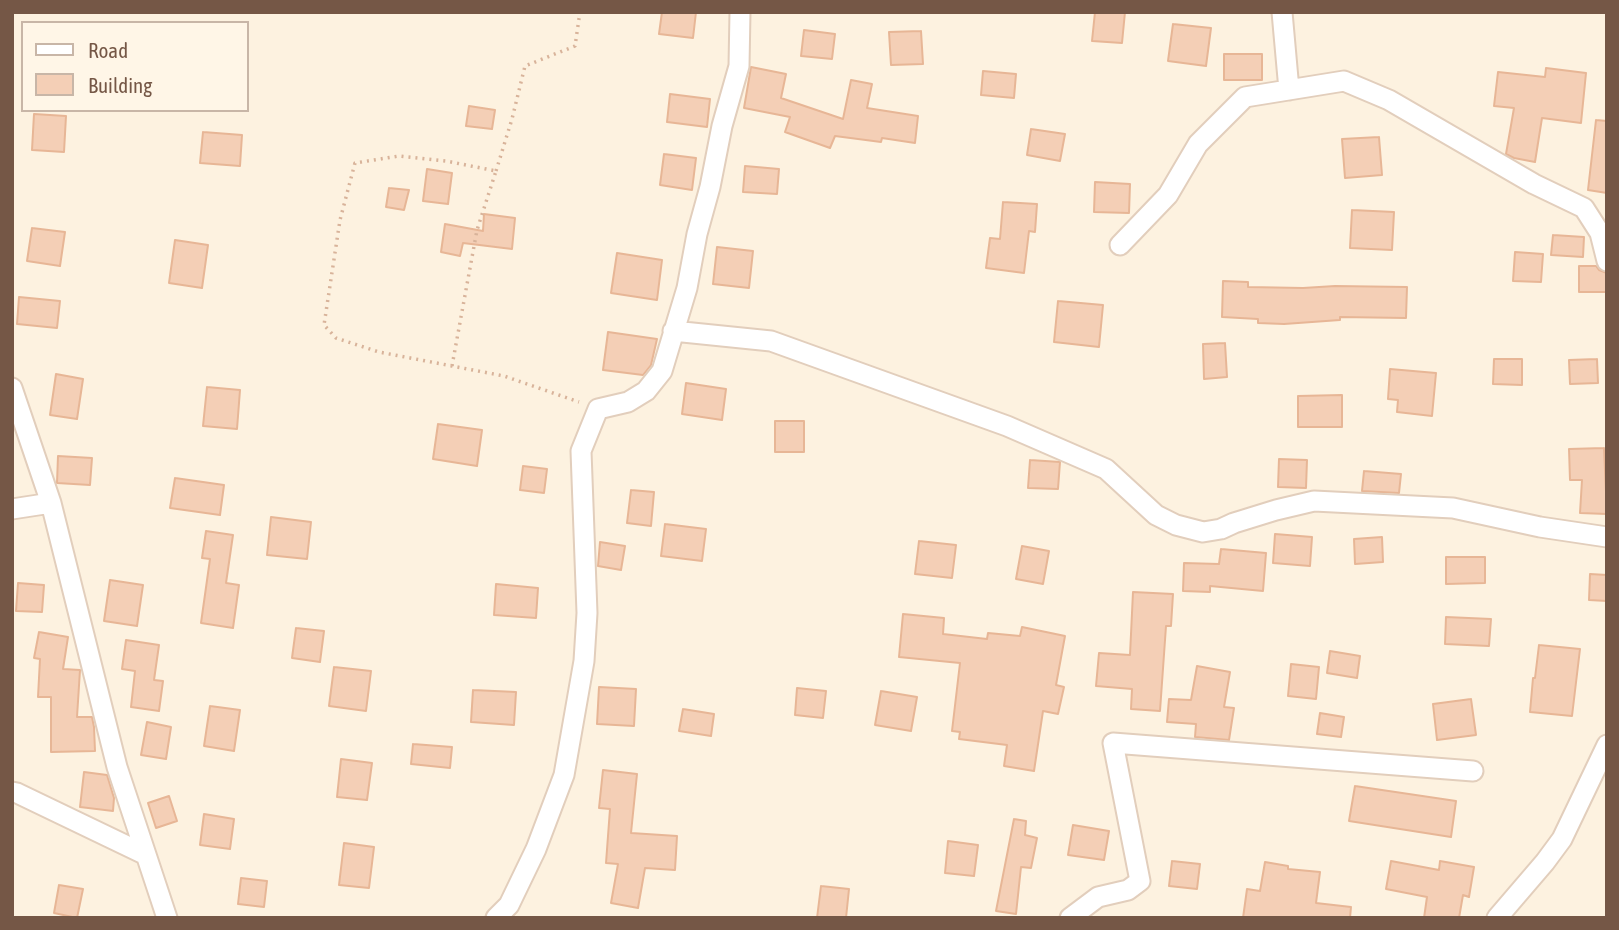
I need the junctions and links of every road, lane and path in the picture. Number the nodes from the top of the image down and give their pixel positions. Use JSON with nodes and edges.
{"nodes":[{"id":1,"x":580,"y":12,"type":"edge"},
{"id":2,"x":740,"y":12,"type":"edge"},
{"id":3,"x":1282,"y":12,"type":"edge"},
{"id":4,"x":1289,"y":90,"type":"junction"},
{"id":5,"x":496,"y":171,"type":"junction"},
{"id":6,"x":1120,"y":245,"type":"dead end"},
{"id":7,"x":1607,"y":261,"type":"edge"},
{"id":8,"x":673,"y":331,"type":"junction"},
{"id":9,"x":452,"y":366,"type":"junction"},
{"id":10,"x":12,"y":388,"type":"edge"},
{"id":11,"x":598,"y":408,"type":"junction"},
{"id":12,"x":51,"y":503,"type":"junction"},
{"id":13,"x":12,"y":509,"type":"edge"},
{"id":14,"x":1607,"y":537,"type":"edge"},
{"id":15,"x":1607,"y":745,"type":"edge"},
{"id":16,"x":1473,"y":771,"type":"dead end"},
{"id":17,"x":12,"y":792,"type":"edge"},
{"id":18,"x":146,"y":855,"type":"junction"},
{"id":19,"x":167,"y":918,"type":"edge"},
{"id":20,"x":496,"y":918,"type":"edge"},
{"id":21,"x":1070,"y":918,"type":"edge"},
{"id":22,"x":1497,"y":918,"type":"edge"}],
"edges":[{"from":1,"to":5,"type":"path"},
{"from":2,"to":8,"type":"street"},
{"from":3,"to":4,"type":"street"},
{"from":4,"to":6,"type":"street"},
{"from":4,"to":7,"type":"street"},
{"from":5,"to":9,"type":"path"},
{"from":5,"to":9,"type":"path"},
{"from":8,"to":11,"type":"street"},
{"from":8,"to":14,"type":"street"},
{"from":9,"to":11,"type":"path"},
{"from":10,"to":12,"type":"street"},
{"from":11,"to":20,"type":"street"},
{"from":12,"to":13,"type":"street"},
{"from":12,"to":18,"type":"street"},
{"from":15,"to":22,"type":"street"},
{"from":16,"to":21,"type":"street"},
{"from":17,"to":18,"type":"street"},
{"from":18,"to":19,"type":"street"}]}
